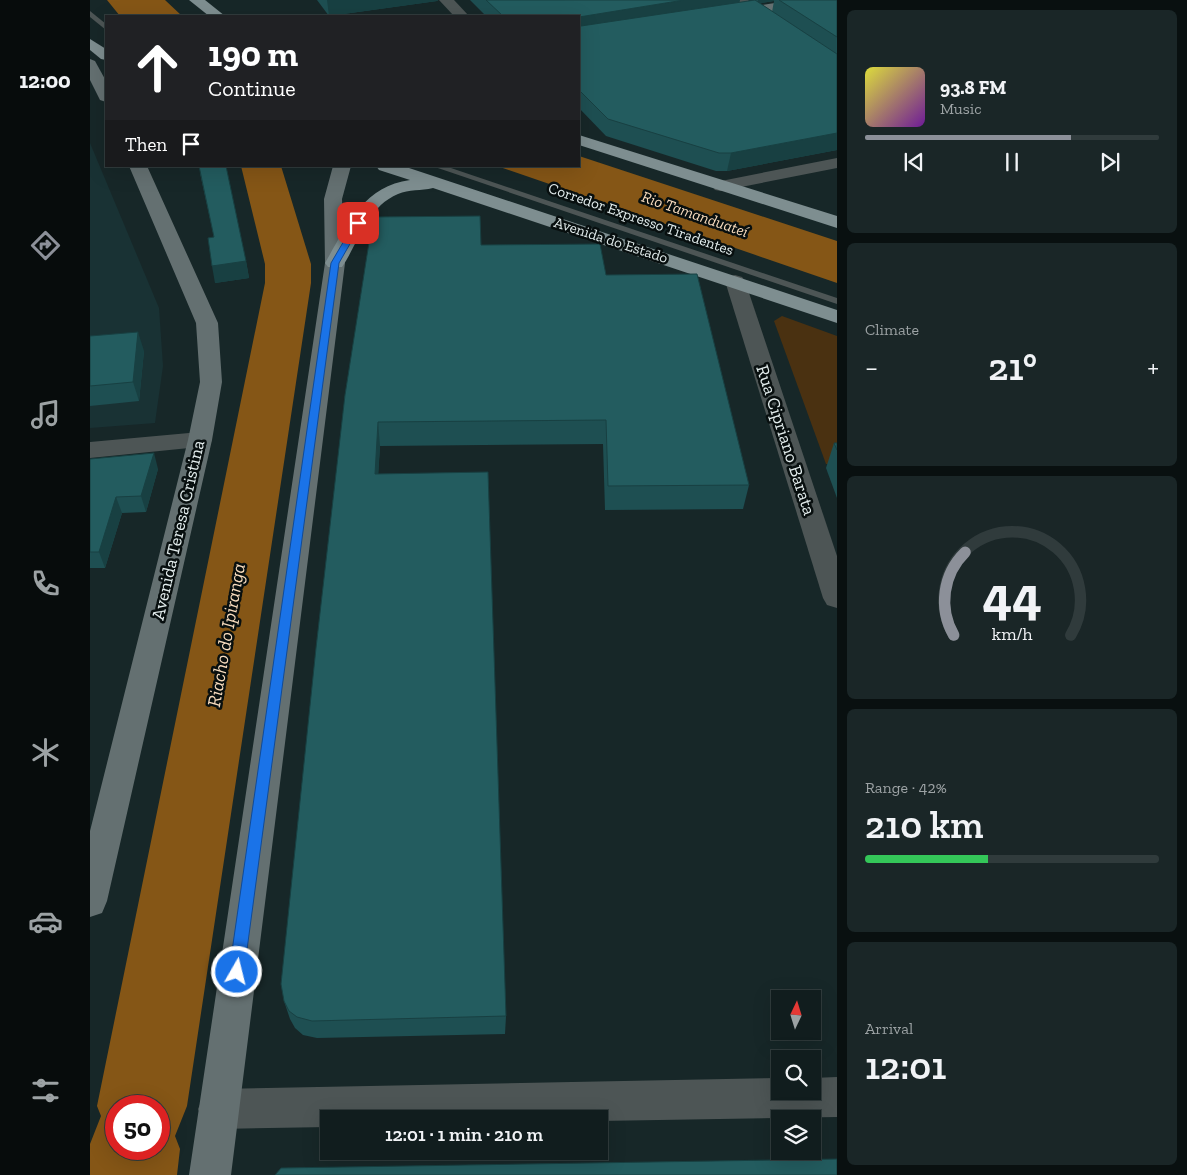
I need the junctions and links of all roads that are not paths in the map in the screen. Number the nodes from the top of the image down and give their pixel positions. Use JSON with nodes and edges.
{"nodes":[{"id":1,"x":196,"y":0,"type":"edge"},
{"id":2,"x":446,"y":0,"type":"edge"},
{"id":3,"x":739,"y":0,"type":"edge"},
{"id":4,"x":821,"y":0,"type":"edge"},
{"id":5,"x":754,"y":10,"type":"junction"},
{"id":6,"x":90,"y":13,"type":"edge"},
{"id":7,"x":217,"y":15,"type":"edge"},
{"id":8,"x":461,"y":15,"type":"edge"},
{"id":9,"x":715,"y":16,"type":"edge"},
{"id":10,"x":105,"y":27,"type":"edge"},
{"id":11,"x":90,"y":43,"type":"edge"},
{"id":12,"x":105,"y":55,"type":"edge"},
{"id":13,"x":90,"y":64,"type":"edge"},
{"id":14,"x":837,"y":66,"type":"edge"},
{"id":15,"x":105,"y":94,"type":"edge"},
{"id":16,"x":580,"y":140,"type":"edge"},
{"id":17,"x":837,"y":164,"type":"edge"},
{"id":18,"x":138,"y":167,"type":"edge"},
{"id":19,"x":342,"y":167,"type":"edge"},
{"id":20,"x":391,"y":167,"type":"edge"},
{"id":21,"x":438,"y":175,"type":"edge"},
{"id":22,"x":721,"y":186,"type":"junction"},
{"id":23,"x":837,"y":222,"type":"edge"},
{"id":24,"x":335,"y":263,"type":"junction"},
{"id":25,"x":735,"y":280,"type":"junction"},
{"id":26,"x":837,"y":301,"type":"edge"},
{"id":27,"x":837,"y":317,"type":"edge"},
{"id":28,"x":200,"y":440,"type":"junction"},
{"id":29,"x":90,"y":450,"type":"edge"},
{"id":30,"x":837,"y":598,"type":"edge"},
{"id":31,"x":96,"y":854,"type":"edge"},
{"id":32,"x":90,"y":901,"type":"edge"},
{"id":33,"x":837,"y":1097,"type":"edge"},
{"id":34,"x":218,"y":1109,"type":"junction"},
{"id":35,"x":210,"y":1175,"type":"edge"}],
"edges":[{"from":1,"to":7,"type":"highway"},
{"from":2,"to":8,"type":"street"},
{"from":3,"to":5,"type":"street"},
{"from":4,"to":5,"type":"main road"},
{"from":5,"to":9,"type":"main road"},
{"from":5,"to":14,"type":"street"},
{"from":6,"to":10,"type":"lane"},
{"from":11,"to":12,"type":"highway"},
{"from":13,"to":15,"type":"main road"},
{"from":16,"to":22,"type":"highway"},
{"from":17,"to":22,"type":"street"},
{"from":18,"to":28,"type":"main road","name":"Avenida Teresa Cristina"},
{"from":19,"to":24,"type":"main road"},
{"from":20,"to":21,"type":"highway","name":"Avenida do Estado"},
{"from":21,"to":24,"type":"highway"},
{"from":21,"to":25,"type":"highway","name":"Avenida do Estado"},
{"from":21,"to":26,"type":"lane","name":"Corredor Expresso Tiradentes"},
{"from":22,"to":23,"type":"highway"},
{"from":24,"to":34,"type":"main road"},
{"from":25,"to":27,"type":"highway","name":"Avenida do Estado"},
{"from":25,"to":30,"type":"street","name":"Rua Cipriano Barata"},
{"from":28,"to":29,"type":"street"},
{"from":28,"to":31,"type":"main road","name":"Avenida Teresa Cristina"},
{"from":31,"to":32,"type":"main road","name":"Avenida Teresa Cristina"},
{"from":33,"to":34,"type":"street"},
{"from":34,"to":35,"type":"main road"}]}
